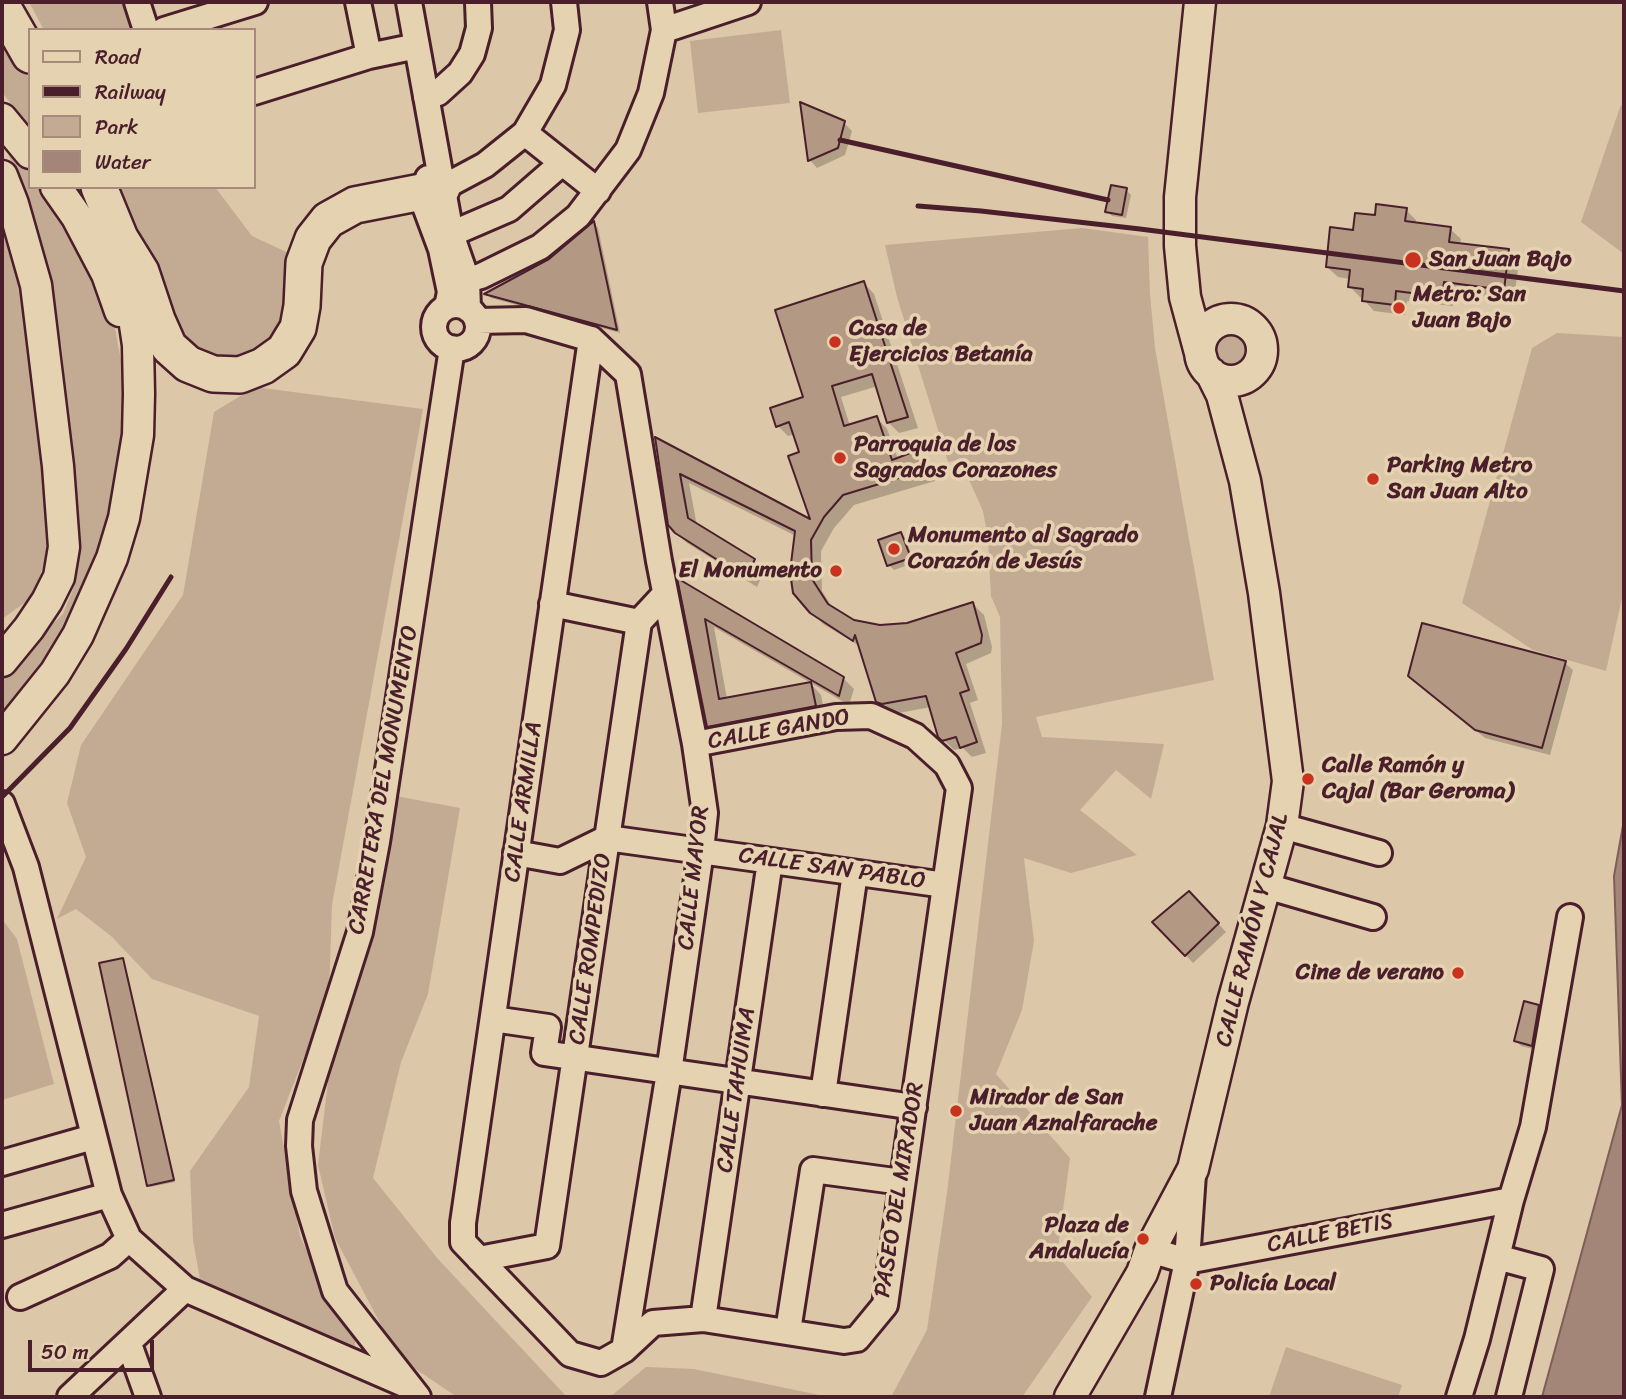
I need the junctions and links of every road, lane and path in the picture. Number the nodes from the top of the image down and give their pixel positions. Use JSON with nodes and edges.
{"nodes":[{"id":1,"x":136,"y":2,"type":"edge"},
{"id":2,"x":255,"y":2,"type":"edge"},
{"id":3,"x":358,"y":2,"type":"edge"},
{"id":4,"x":409,"y":2,"type":"edge"},
{"id":5,"x":564,"y":2,"type":"edge"},
{"id":6,"x":660,"y":2,"type":"edge"},
{"id":7,"x":748,"y":2,"type":"edge"},
{"id":8,"x":1200,"y":2,"type":"edge"},
{"id":9,"x":478,"y":4,"type":"edge"},
{"id":10,"x":2,"y":6,"type":"edge"},
{"id":11,"x":145,"y":28,"type":"edge"},
{"id":12,"x":170,"y":28,"type":"edge"},
{"id":13,"x":664,"y":30,"type":"junction"},
{"id":14,"x":417,"y":46,"type":"junction"},
{"id":15,"x":28,"y":52,"type":"edge"},
{"id":16,"x":369,"y":56,"type":"junction"},
{"id":17,"x":256,"y":91,"type":"edge"},
{"id":18,"x":426,"y":97,"type":"junction"},
{"id":19,"x":2,"y":119,"type":"edge"},
{"id":20,"x":525,"y":133,"type":"junction"},
{"id":21,"x":28,"y":151,"type":"edge"},
{"id":22,"x":562,"y":163,"type":"junction"},
{"id":23,"x":2,"y":176,"type":"edge"},
{"id":24,"x":57,"y":189,"type":"edge"},
{"id":25,"x":100,"y":189,"type":"edge"},
{"id":26,"x":434,"y":189,"type":"junction"},
{"id":27,"x":598,"y":191,"type":"junction"},
{"id":28,"x":451,"y":234,"type":"junction"},
{"id":29,"x":120,"y":238,"type":"junction"},
{"id":30,"x":1180,"y":246,"type":"junction"},
{"id":31,"x":467,"y":280,"type":"junction"},
{"id":32,"x":464,"y":312,"type":"junction"},
{"id":33,"x":1228,"y":319,"type":"junction"},
{"id":34,"x":591,"y":340,"type":"junction"},
{"id":35,"x":138,"y":345,"type":"junction"},
{"id":36,"x":452,"y":348,"type":"junction"},
{"id":37,"x":1206,"y":366,"type":"junction"},
{"id":38,"x":1255,"y":369,"type":"junction"},
{"id":39,"x":1245,"y":481,"type":"junction"},
{"id":40,"x":665,"y":594,"type":"junction"},
{"id":41,"x":552,"y":604,"type":"junction"},
{"id":42,"x":639,"y":622,"type":"junction"},
{"id":43,"x":15,"y":632,"type":"edge"},
{"id":44,"x":2,"y":661,"type":"edge"},
{"id":45,"x":2,"y":739,"type":"edge"},
{"id":46,"x":695,"y":744,"type":"junction"},
{"id":47,"x":959,"y":788,"type":"joint"},
{"id":48,"x":2,"y":804,"type":"edge"},
{"id":49,"x":1282,"y":826,"type":"junction"},
{"id":50,"x":607,"y":838,"type":"junction"},
{"id":51,"x":701,"y":851,"type":"junction"},
{"id":52,"x":516,"y":853,"type":"junction"},
{"id":53,"x":1379,"y":853,"type":"dead end"},
{"id":54,"x":770,"y":861,"type":"junction"},
{"id":55,"x":855,"y":873,"type":"junction"},
{"id":56,"x":945,"y":886,"type":"junction"},
{"id":57,"x":1266,"y":886,"type":"junction"},
{"id":58,"x":1373,"y":917,"type":"dead end"},
{"id":59,"x":1570,"y":917,"type":"dead end"},
{"id":60,"x":492,"y":1019,"type":"junction"},
{"id":61,"x":576,"y":1058,"type":"junction"},
{"id":62,"x":669,"y":1072,"type":"junction"},
{"id":63,"x":738,"y":1082,"type":"junction"},
{"id":64,"x":823,"y":1094,"type":"junction"},
{"id":65,"x":914,"y":1107,"type":"junction"},
{"id":66,"x":93,"y":1137,"type":"junction"},
{"id":67,"x":2,"y":1163,"type":"edge"},
{"id":68,"x":1193,"y":1170,"type":"junction"},
{"id":69,"x":902,"y":1182,"type":"junction"},
{"id":70,"x":108,"y":1195,"type":"junction"},
{"id":71,"x":1511,"y":1200,"type":"junction"},
{"id":72,"x":2,"y":1225,"type":"edge"},
{"id":73,"x":129,"y":1239,"type":"junction"},
{"id":74,"x":1150,"y":1250,"type":"junction"},
{"id":75,"x":479,"y":1259,"type":"junction"},
{"id":76,"x":1507,"y":1260,"type":"dead end"},
{"id":77,"x":1187,"y":1261,"type":"junction"},
{"id":78,"x":185,"y":1289,"type":"junction"},
{"id":79,"x":20,"y":1297,"type":"dead end"},
{"id":80,"x":703,"y":1319,"type":"junction"},
{"id":81,"x":365,"y":1331,"type":"junction"},
{"id":82,"x":788,"y":1331,"type":"junction"},
{"id":83,"x":129,"y":1344,"type":"junction"},
{"id":84,"x":624,"y":1350,"type":"junction"},
{"id":85,"x":358,"y":1364,"type":"junction"},
{"id":86,"x":413,"y":1392,"type":"edge"},
{"id":87,"x":70,"y":1397,"type":"edge"},
{"id":88,"x":148,"y":1397,"type":"edge"},
{"id":89,"x":1070,"y":1397,"type":"edge"},
{"id":90,"x":1158,"y":1397,"type":"edge"},
{"id":91,"x":1459,"y":1397,"type":"edge"},
{"id":92,"x":1509,"y":1397,"type":"edge"}],
"edges":[{"from":1,"to":11,"type":"street"},
{"from":2,"to":12,"type":"street"},
{"from":3,"to":16,"type":"street"},
{"from":4,"to":14,"type":"street"},
{"from":5,"to":20,"type":"street"},
{"from":6,"to":13,"type":"street"},
{"from":7,"to":13,"type":"street"},
{"from":8,"to":30,"type":"main road","name":"CALLE RAMÓN Y CAJAL"},
{"from":9,"to":18,"type":"street"},
{"from":10,"to":15,"type":"highway"},
{"from":13,"to":27,"type":"street"},
{"from":14,"to":16,"type":"street"},
{"from":14,"to":18,"type":"street"},
{"from":16,"to":17,"type":"street"},
{"from":18,"to":26,"type":"street"},
{"from":19,"to":21,"type":"main road"},
{"from":20,"to":22,"type":"street"},
{"from":20,"to":26,"type":"street"},
{"from":22,"to":27,"type":"street"},
{"from":22,"to":28,"type":"street"},
{"from":23,"to":43,"type":"main road"},
{"from":24,"to":35,"type":"main road"},
{"from":25,"to":29,"type":"highway"},
{"from":26,"to":28,"type":"street"},
{"from":26,"to":29,"type":"highway"},
{"from":26,"to":32,"type":"street"},
{"from":27,"to":31,"type":"street"},
{"from":28,"to":31,"type":"street"},
{"from":29,"to":35,"type":"main road"},
{"from":30,"to":33,"type":"main road"},
{"from":30,"to":37,"type":"main road","name":"CALLE RAMÓN Y CAJAL"},
{"from":31,"to":32,"type":"street"},
{"from":32,"to":34,"type":"street"},
{"from":32,"to":36,"type":"street"},
{"from":32,"to":36,"type":"street"},
{"from":33,"to":37,"type":"main road"},
{"from":33,"to":38,"type":"main road"},
{"from":34,"to":40,"type":"street","name":"CALLE MAYOR"},
{"from":34,"to":41,"type":"street","name":"CALLE ARMILLA"},
{"from":35,"to":45,"type":"main road"},
{"from":36,"to":81,"type":"street","name":"CARRETERA DEL MONUMENTO"},
{"from":37,"to":38,"type":"main road"},
{"from":37,"to":39,"type":"main road","name":"CALLE RAMÓN Y CAJAL"},
{"from":38,"to":39,"type":"main road","name":"CALLE RAMÓN Y CAJAL"},
{"from":39,"to":49,"type":"main road","name":"CALLE RAMÓN Y CAJAL"},
{"from":40,"to":42,"type":"street"},
{"from":40,"to":46,"type":"street","name":"CALLE MAYOR"},
{"from":41,"to":42,"type":"street"},
{"from":41,"to":52,"type":"street","name":"CALLE ARMILLA"},
{"from":42,"to":50,"type":"street","name":"CALLE ROMPEDIZO"},
{"from":43,"to":44,"type":"main road"},
{"from":46,"to":47,"type":"street","name":"CALLE GANDO"},
{"from":46,"to":51,"type":"street","name":"CALLE MAYOR"},
{"from":47,"to":56,"type":"street","name":"PASEO DEL MIRADOR"},
{"from":48,"to":66,"type":"street"},
{"from":49,"to":53,"type":"street"},
{"from":49,"to":57,"type":"main road","name":"CALLE RAMÓN Y CAJAL"},
{"from":50,"to":51,"type":"street","name":"CALLE SAN PABLO"},
{"from":50,"to":52,"type":"street"},
{"from":50,"to":61,"type":"street","name":"CALLE ROMPEDIZO"},
{"from":51,"to":54,"type":"street","name":"CALLE SAN PABLO"},
{"from":51,"to":62,"type":"street","name":"CALLE MAYOR"},
{"from":52,"to":60,"type":"street","name":"CALLE ARMILLA"},
{"from":54,"to":55,"type":"street","name":"CALLE SAN PABLO"},
{"from":54,"to":63,"type":"street","name":"CALLE TAHUIMA"},
{"from":55,"to":56,"type":"street","name":"CALLE SAN PABLO"},
{"from":55,"to":64,"type":"street"},
{"from":56,"to":65,"type":"street","name":"PASEO DEL MIRADOR"},
{"from":57,"to":58,"type":"street"},
{"from":57,"to":68,"type":"main road","name":"CALLE RAMÓN Y CAJAL"},
{"from":59,"to":71,"type":"street"},
{"from":60,"to":61,"type":"street"},
{"from":60,"to":75,"type":"street","name":"CALLE ARMILLA"},
{"from":61,"to":62,"type":"street"},
{"from":61,"to":75,"type":"street","name":"CALLE ROMPEDIZO"},
{"from":62,"to":63,"type":"street"},
{"from":62,"to":84,"type":"street","name":"CALLE MAYOR"},
{"from":63,"to":64,"type":"street"},
{"from":63,"to":80,"type":"street","name":"CALLE TAHUIMA"},
{"from":64,"to":65,"type":"street"},
{"from":65,"to":69,"type":"street","name":"PASEO DEL MIRADOR"},
{"from":66,"to":67,"type":"street"},
{"from":66,"to":70,"type":"street"},
{"from":68,"to":74,"type":"main road"},
{"from":68,"to":77,"type":"street"},
{"from":69,"to":82,"type":"street","name":"PASEO DEL MIRADOR"},
{"from":69,"to":82,"type":"street"},
{"from":70,"to":72,"type":"street"},
{"from":70,"to":73,"type":"street"},
{"from":71,"to":77,"type":"street","name":"CALLE BETIS"},
{"from":71,"to":91,"type":"street"},
{"from":73,"to":78,"type":"street"},
{"from":73,"to":79,"type":"street"},
{"from":74,"to":77,"type":"street","name":"CALLE BETIS"},
{"from":74,"to":89,"type":"main road"},
{"from":75,"to":84,"type":"street","name":"CALLE ARMILLA"},
{"from":76,"to":92,"type":"street"},
{"from":77,"to":90,"type":"street"},
{"from":78,"to":83,"type":"street"},
{"from":78,"to":85,"type":"street"},
{"from":80,"to":82,"type":"street","name":"PASEO DEL MIRADOR"},
{"from":80,"to":84,"type":"street","name":"PASEO DEL MIRADOR"},
{"from":81,"to":85,"type":"street"},
{"from":81,"to":86,"type":"street","name":"CARRETERA DEL MONUMENTO"},
{"from":83,"to":87,"type":"street"},
{"from":83,"to":88,"type":"street"},
{"from":85,"to":86,"type":"street"}]}
